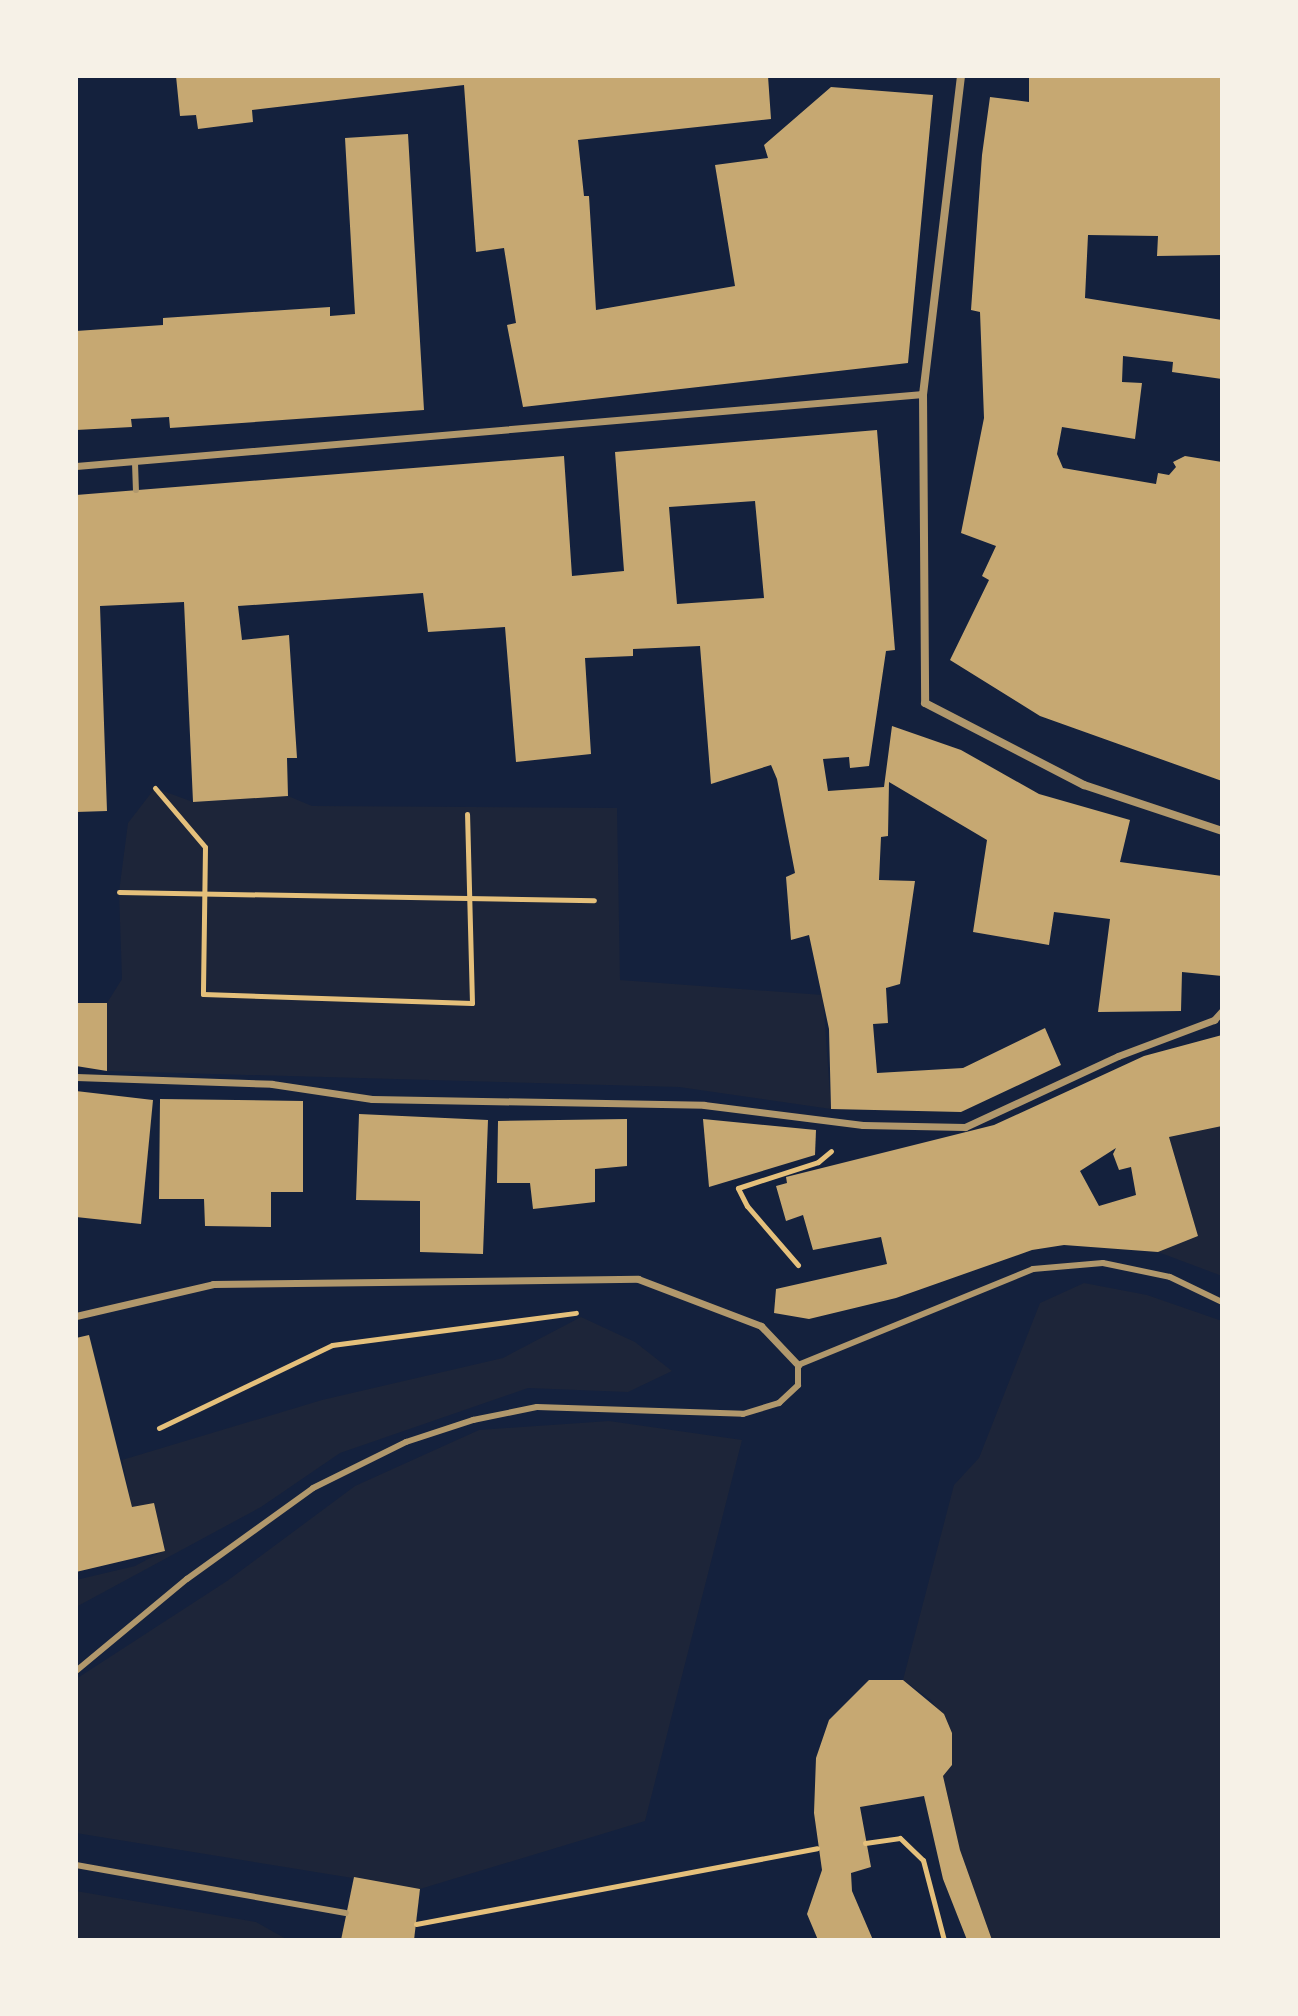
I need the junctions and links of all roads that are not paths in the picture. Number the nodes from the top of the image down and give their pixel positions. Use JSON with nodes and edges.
{"nodes":[{"id":1,"x":961,"y":76,"type":"edge"},
{"id":2,"x":923,"y":394,"type":"junction"},
{"id":3,"x":135,"y":463,"type":"junction"},
{"id":4,"x":76,"y":466,"type":"edge"},
{"id":5,"x":136,"y":490,"type":"dead end"},
{"id":6,"x":1222,"y":831,"type":"edge"},
{"id":7,"x":1222,"y":1011,"type":"edge"},
{"id":8,"x":76,"y":1077,"type":"edge"},
{"id":9,"x":1222,"y":1302,"type":"edge"},
{"id":10,"x":76,"y":1316,"type":"edge"},
{"id":11,"x":798,"y":1365,"type":"junction"},
{"id":12,"x":76,"y":1671,"type":"edge"},
{"id":13,"x":76,"y":1865,"type":"edge"},
{"id":14,"x":346,"y":1913,"type":"dead end"}],
"edges":[{"from":1,"to":2,"type":"street"},
{"from":2,"to":3,"type":"street"},
{"from":2,"to":6,"type":"street"},
{"from":3,"to":4,"type":"street"},
{"from":3,"to":5,"type":"lane"},
{"from":7,"to":8,"type":"street"},
{"from":9,"to":11,"type":"lane"},
{"from":10,"to":11,"type":"street"},
{"from":11,"to":12,"type":"lane"},
{"from":13,"to":14,"type":"lane"}]}
